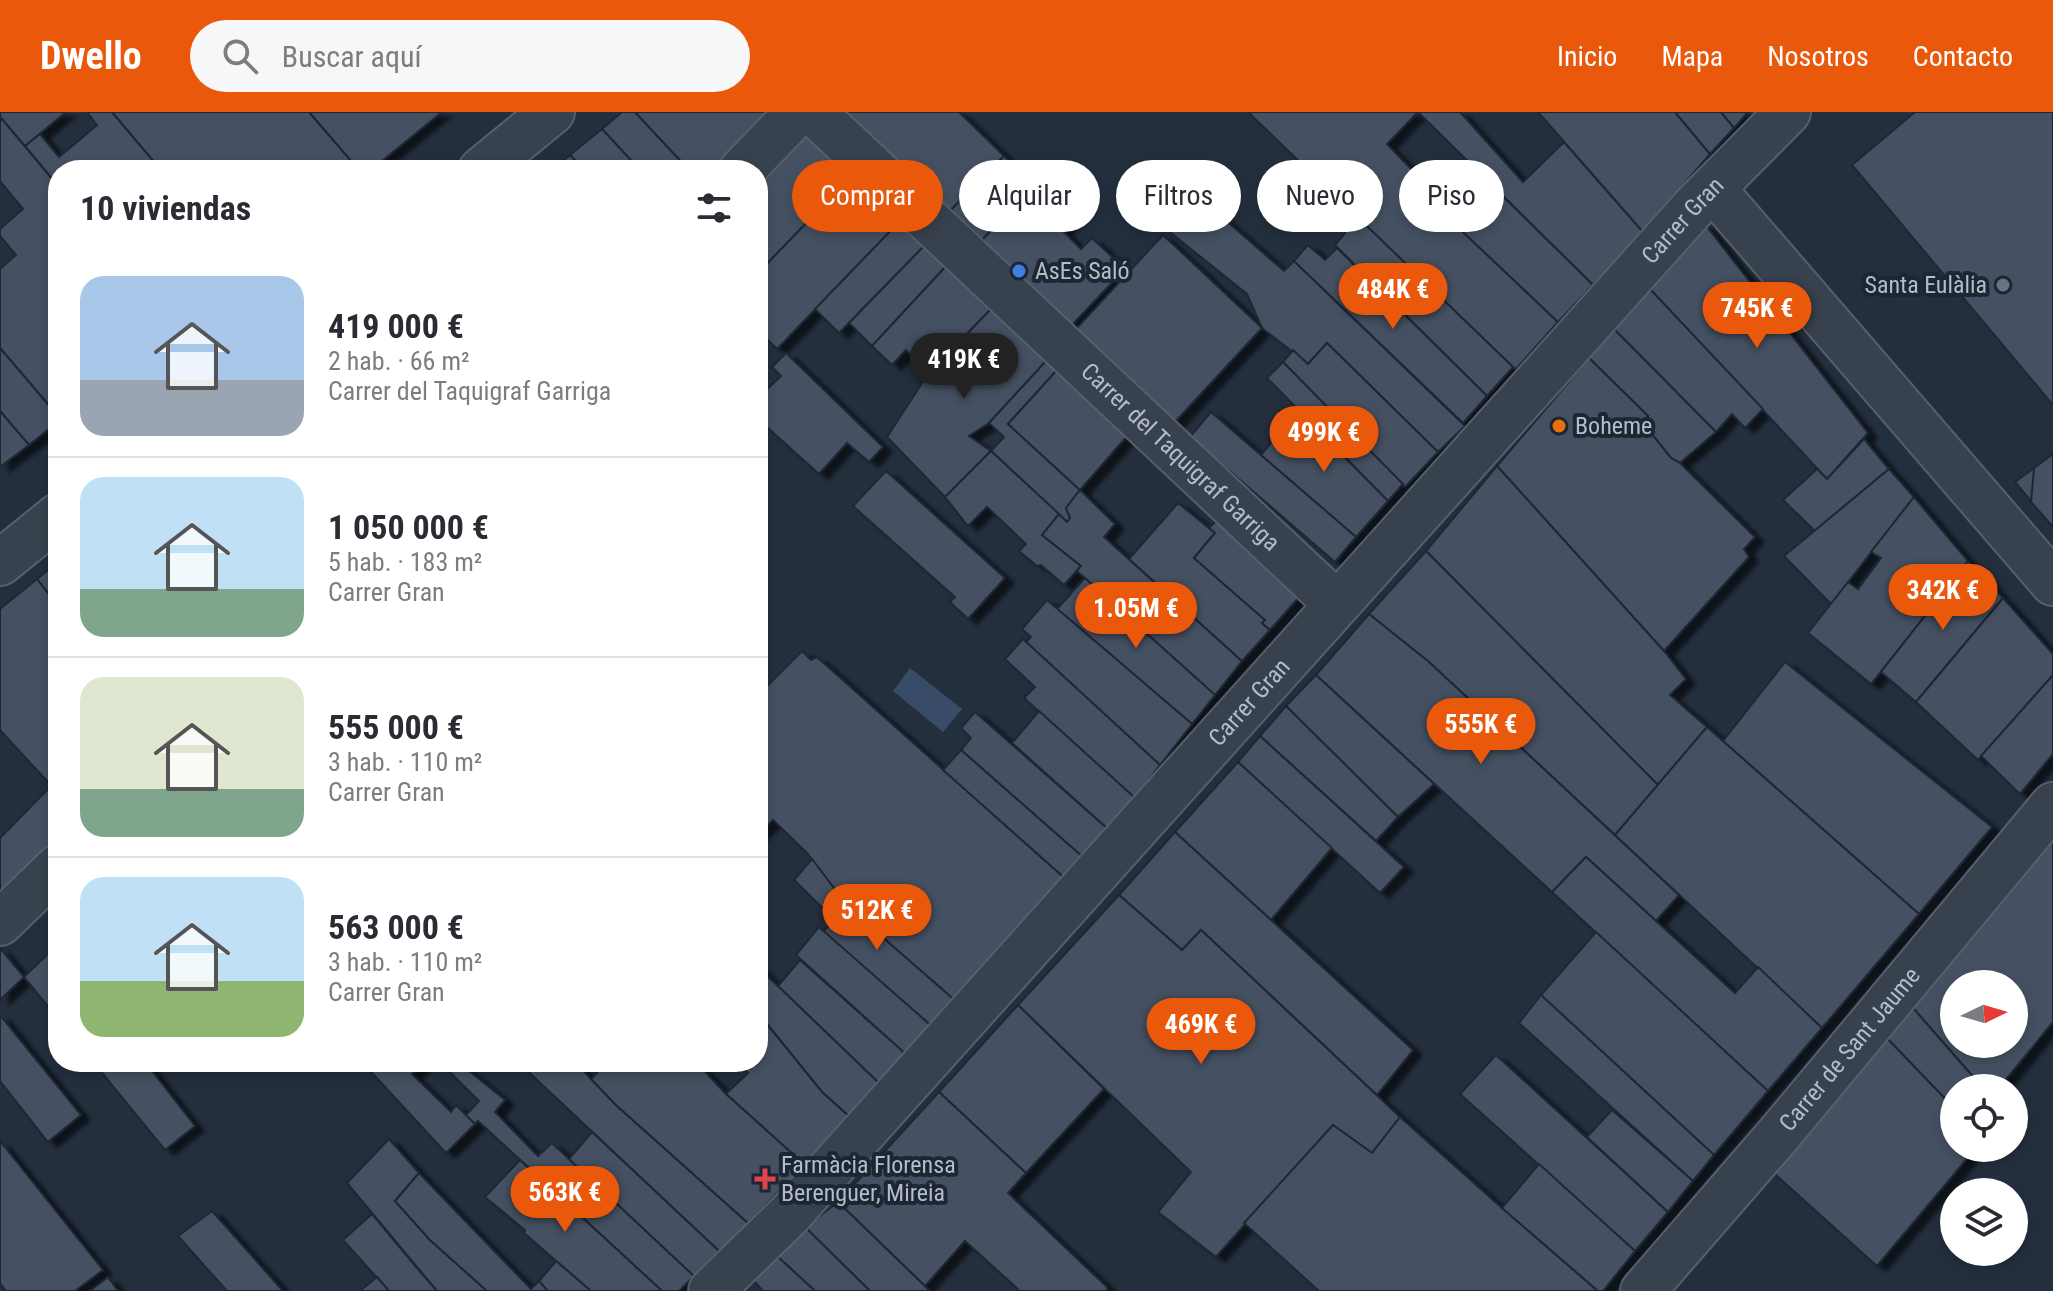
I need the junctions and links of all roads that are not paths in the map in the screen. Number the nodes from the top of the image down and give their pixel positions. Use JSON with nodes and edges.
{"nodes":[{"id":1,"x":552,"y":112,"type":"edge"},
{"id":2,"x":798,"y":112,"type":"edge"},
{"id":3,"x":813,"y":112,"type":"edge"},
{"id":4,"x":1788,"y":112,"type":"edge"},
{"id":5,"x":493,"y":160,"type":"edge"},
{"id":6,"x":752,"y":160,"type":"edge"},
{"id":7,"x":1713,"y":189,"type":"junction"},
{"id":8,"x":48,"y":524,"type":"edge"},
{"id":9,"x":0,"y":563,"type":"edge"},
{"id":10,"x":2053,"y":583,"type":"edge"},
{"id":11,"x":1337,"y":604,"type":"junction"},
{"id":12,"x":2053,"y":805,"type":"edge"},
{"id":13,"x":48,"y":877,"type":"edge"},
{"id":14,"x":0,"y":923,"type":"edge"},
{"id":15,"x":711,"y":1291,"type":"edge"},
{"id":16,"x":1643,"y":1291,"type":"edge"}],
"edges":[{"from":1,"to":5,"type":"street"},
{"from":2,"to":6,"type":"street"},
{"from":3,"to":11,"type":"street","name":"Carrer del Taquigraf Garriga"},
{"from":4,"to":7,"type":"street","name":"Carrer Gran"},
{"from":7,"to":10,"type":"street"},
{"from":7,"to":11,"type":"street","name":"Carrer Gran"},
{"from":8,"to":9,"type":"street"},
{"from":11,"to":15,"type":"street","name":"Carrer Gran"},
{"from":12,"to":16,"type":"street","name":"Carrer de Sant Jaume"},
{"from":13,"to":14,"type":"street"}]}
